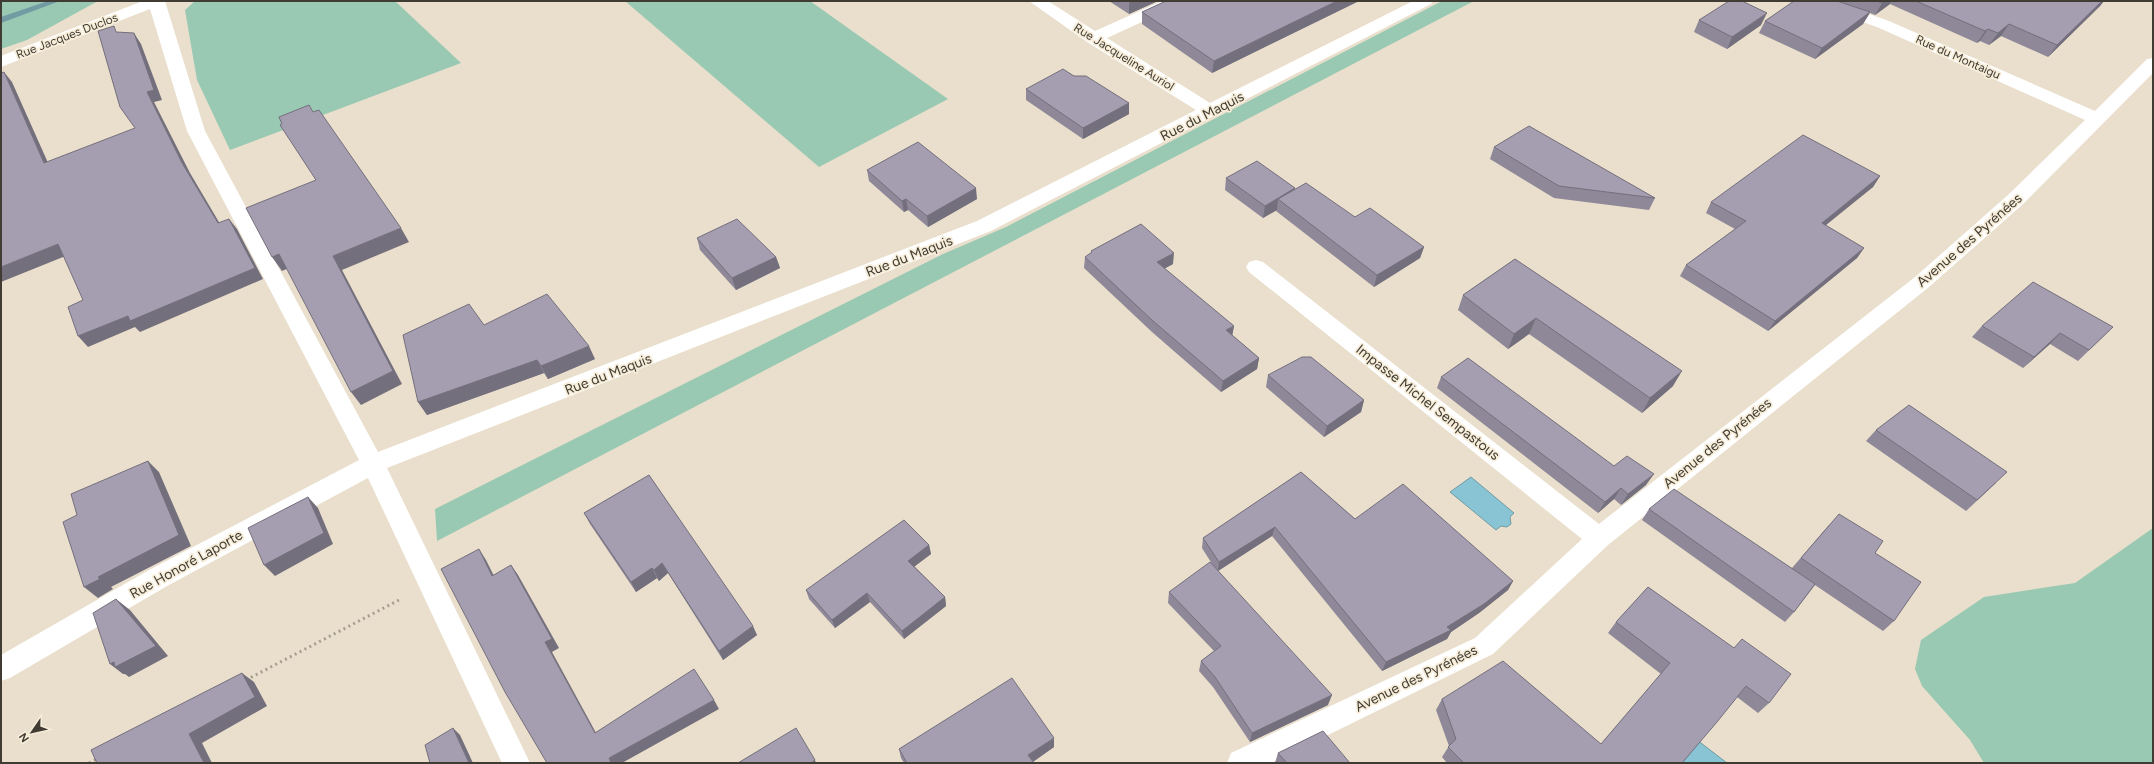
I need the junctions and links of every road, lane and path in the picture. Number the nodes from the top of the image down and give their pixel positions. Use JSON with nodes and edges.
{"nodes":[{"id":1,"x":156,"y":1,"type":"edge"},
{"id":2,"x":1036,"y":1,"type":"edge"},
{"id":3,"x":1175,"y":1,"type":"edge"},
{"id":4,"x":1425,"y":1,"type":"edge"},
{"id":5,"x":1816,"y":1,"type":"edge"},
{"id":6,"x":1093,"y":38,"type":"junction"},
{"id":7,"x":1,"y":62,"type":"edge"},
{"id":8,"x":2153,"y":63,"type":"edge"},
{"id":9,"x":1211,"y":112,"type":"junction"},
{"id":10,"x":2098,"y":119,"type":"junction"},
{"id":11,"x":1256,"y":267,"type":"dead end"},
{"id":12,"x":373,"y":464,"type":"junction"},
{"id":13,"x":1599,"y":538,"type":"junction"},
{"id":14,"x":430,"y":584,"type":"junction"},
{"id":15,"x":1,"y":669,"type":"edge"},
{"id":16,"x":244,"y":681,"type":"edge"},
{"id":17,"x":103,"y":756,"type":"edge"},
{"id":18,"x":89,"y":763,"type":"edge"},
{"id":19,"x":516,"y":763,"type":"edge"},
{"id":20,"x":1241,"y":763,"type":"edge"}],
"edges":[{"from":1,"to":7,"type":"street","name":"Rue Jacques Duclos"},
{"from":1,"to":12,"type":"street"},
{"from":2,"to":6,"type":"street","name":"Rue Jacqueline Auriol"},
{"from":3,"to":6,"type":"street"},
{"from":4,"to":9,"type":"street","name":"Rue du Maquis"},
{"from":5,"to":10,"type":"street","name":"Rue du Montaigu"},
{"from":6,"to":9,"type":"street","name":"Rue Jacqueline Auriol"},
{"from":8,"to":10,"type":"street","name":"Avenue des Pyrénées"},
{"from":9,"to":12,"type":"street","name":"Rue du Maquis"},
{"from":10,"to":13,"type":"street","name":"Avenue des Pyrénées"},
{"from":11,"to":13,"type":"street","name":"Impasse Michel Sempastous"},
{"from":12,"to":14,"type":"street"},
{"from":12,"to":15,"type":"street","name":"Rue Honoré Laporte"},
{"from":13,"to":20,"type":"street","name":"Avenue des Pyrénées"},
{"from":14,"to":16,"type":"path"},
{"from":14,"to":19,"type":"street"},
{"from":17,"to":18,"type":"path"}]}
